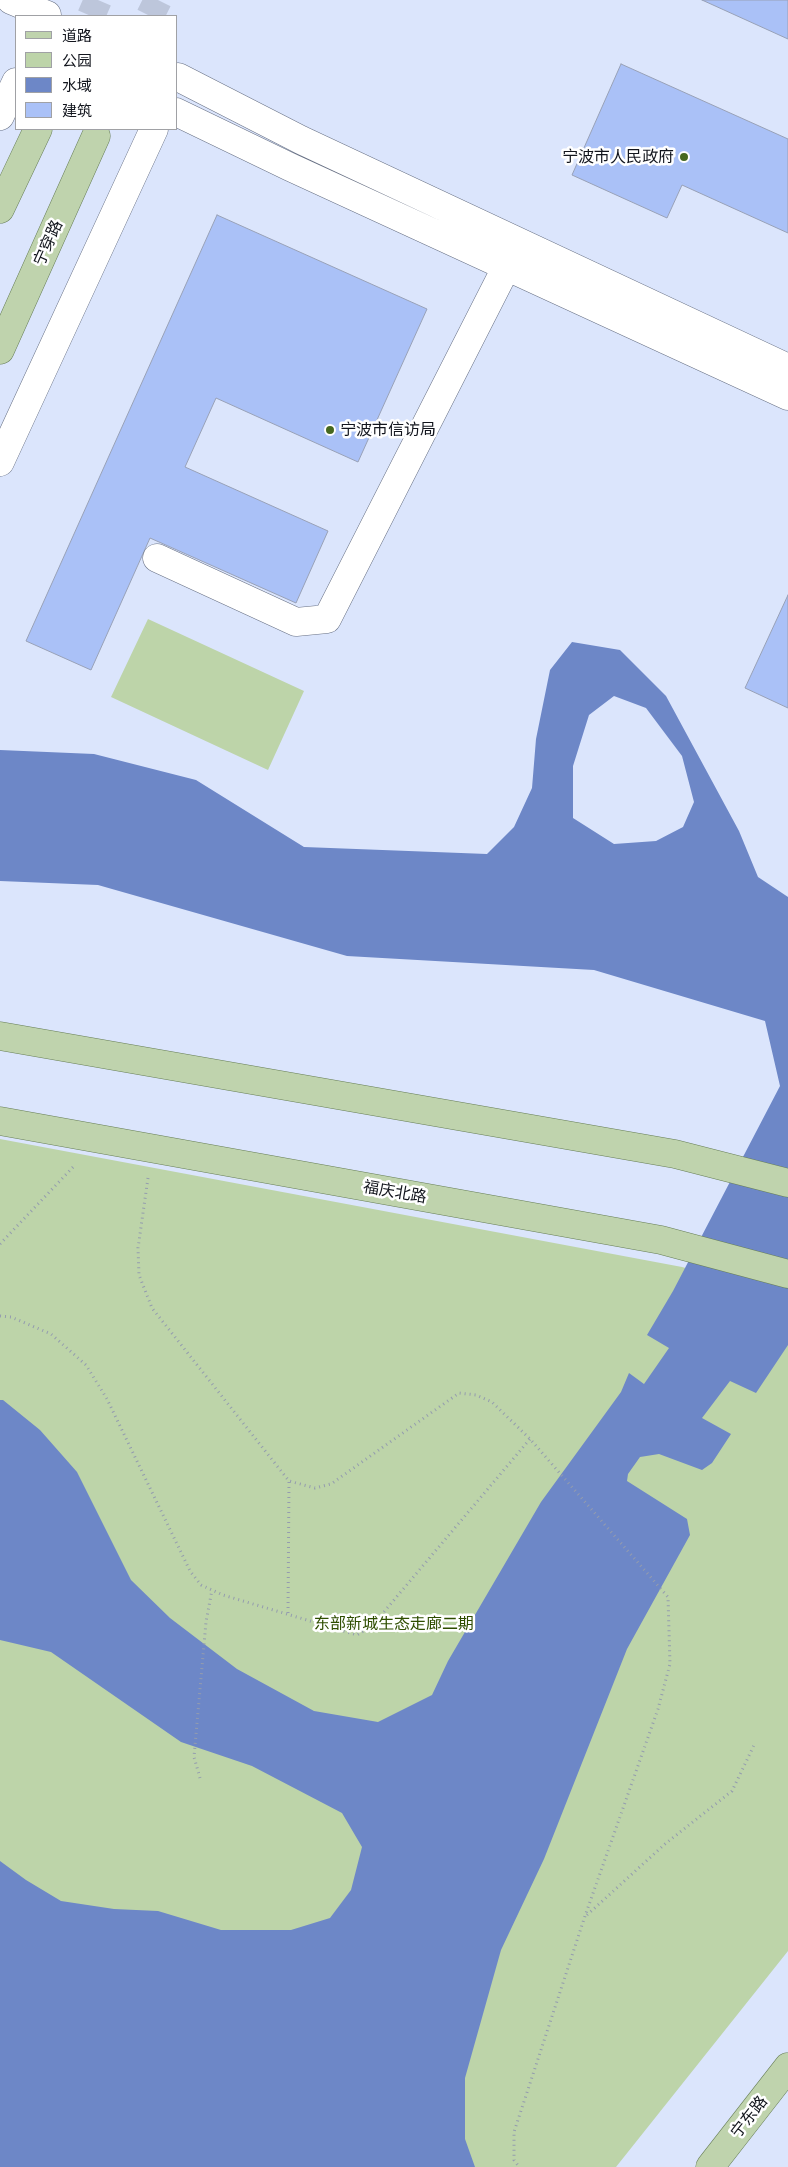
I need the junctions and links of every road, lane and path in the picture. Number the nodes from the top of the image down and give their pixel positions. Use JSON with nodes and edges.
{"nodes":[{"id":1,"x":11,"y":0,"type":"edge"},
{"id":2,"x":46,"y":15,"type":"edge"},
{"id":3,"x":178,"y":78,"type":"edge"},
{"id":4,"x":15,"y":84,"type":"edge"},
{"id":5,"x":178,"y":113,"type":"edge"},
{"id":6,"x":0,"y":116,"type":"edge"},
{"id":7,"x":38,"y":130,"type":"edge"},
{"id":8,"x":154,"y":130,"type":"edge"},
{"id":9,"x":96,"y":136,"type":"dead end"},
{"id":10,"x":0,"y":209,"type":"edge"},
{"id":11,"x":520,"y":242,"type":"junction"},
{"id":12,"x":506,"y":267,"type":"junction"},
{"id":13,"x":0,"y":350,"type":"edge"},
{"id":14,"x":788,"y":368,"type":"edge"},
{"id":15,"x":788,"y":396,"type":"edge"},
{"id":16,"x":0,"y":462,"type":"edge"},
{"id":17,"x":157,"y":558,"type":"dead end"},
{"id":18,"x":0,"y":1036,"type":"edge"},
{"id":19,"x":0,"y":1121,"type":"edge"},
{"id":20,"x":100,"y":1139,"type":"junction"},
{"id":21,"x":152,"y":1148,"type":"junction"},
{"id":22,"x":788,"y":1183,"type":"edge"},
{"id":23,"x":0,"y":1244,"type":"edge"},
{"id":24,"x":788,"y":1274,"type":"edge"},
{"id":25,"x":0,"y":1316,"type":"edge"},
{"id":26,"x":530,"y":1439,"type":"junction"},
{"id":27,"x":288,"y":1481,"type":"junction"},
{"id":28,"x":212,"y":1590,"type":"junction"},
{"id":29,"x":288,"y":1613,"type":"junction"},
{"id":30,"x":755,"y":1743,"type":"dead end"},
{"id":31,"x":200,"y":1778,"type":"dead end"},
{"id":32,"x":585,"y":1916,"type":"junction"},
{"id":33,"x":788,"y":2067,"type":"edge"},
{"id":34,"x":519,"y":2167,"type":"edge"},
{"id":35,"x":710,"y":2167,"type":"edge"}],
"edges":[{"from":1,"to":2,"type":"street"},
{"from":3,"to":11,"type":"street"},
{"from":4,"to":6,"type":"street"},
{"from":5,"to":12,"type":"street"},
{"from":7,"to":10,"type":"main road"},
{"from":8,"to":16,"type":"street"},
{"from":9,"to":13,"type":"main road","name":"宁穿路"},
{"from":11,"to":12,"type":"street"},
{"from":11,"to":14,"type":"street"},
{"from":12,"to":15,"type":"street"},
{"from":12,"to":17,"type":"street"},
{"from":18,"to":22,"type":"main road"},
{"from":19,"to":20,"type":"main road","name":"福庆北路"},
{"from":20,"to":21,"type":"main road","name":"福庆北路"},
{"from":20,"to":23,"type":"path"},
{"from":21,"to":24,"type":"main road","name":"福庆北路"},
{"from":21,"to":27,"type":"path"},
{"from":25,"to":28,"type":"path"},
{"from":26,"to":27,"type":"path"},
{"from":26,"to":29,"type":"path"},
{"from":26,"to":32,"type":"path"},
{"from":27,"to":29,"type":"path"},
{"from":28,"to":29,"type":"path"},
{"from":28,"to":31,"type":"path"},
{"from":30,"to":32,"type":"path"},
{"from":32,"to":34,"type":"path"},
{"from":33,"to":35,"type":"main road","name":"宁东路"}]}
